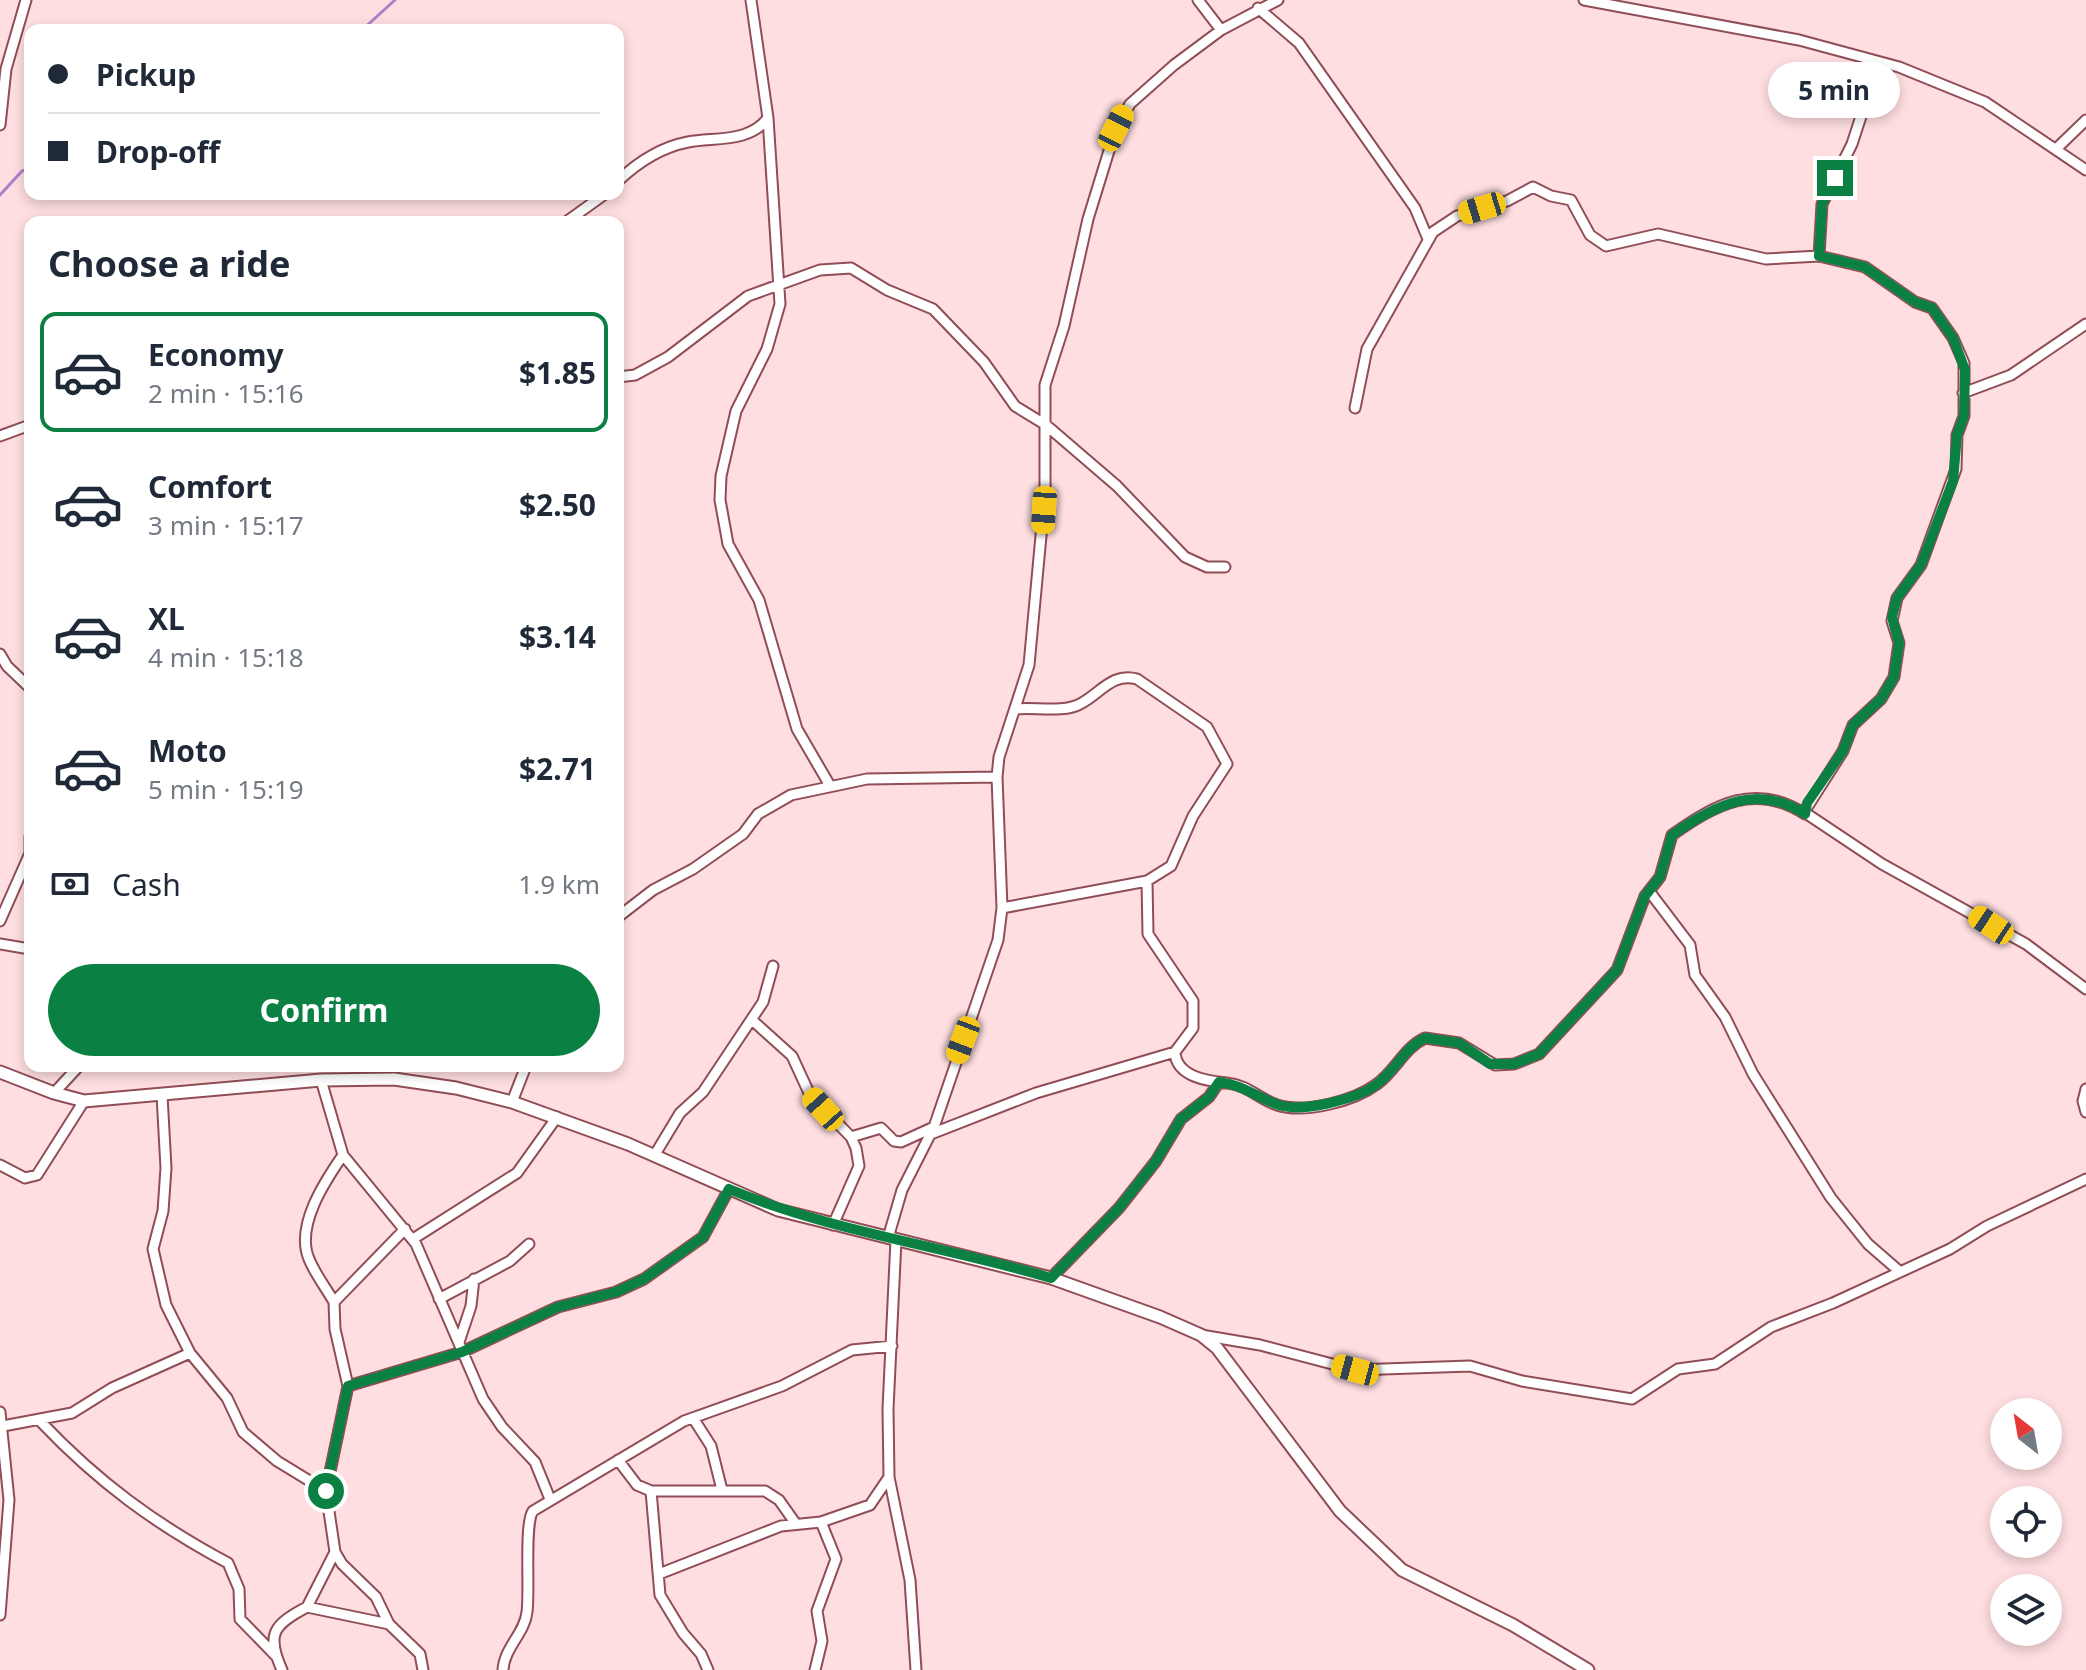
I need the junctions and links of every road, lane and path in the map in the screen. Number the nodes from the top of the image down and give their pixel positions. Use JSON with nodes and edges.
{"nodes":[{"id":1,"x":26,"y":0,"type":"edge"},
{"id":2,"x":751,"y":0,"type":"edge"},
{"id":3,"x":1198,"y":0,"type":"edge"},
{"id":4,"x":1278,"y":0,"type":"edge"},
{"id":5,"x":1584,"y":0,"type":"edge"},
{"id":6,"x":1258,"y":8,"type":"junction"},
{"id":7,"x":1221,"y":30,"type":"junction"},
{"id":8,"x":1872,"y":61,"type":"junction"},
{"id":9,"x":768,"y":118,"type":"junction"},
{"id":10,"x":2086,"y":120,"type":"edge"},
{"id":11,"x":0,"y":125,"type":"edge"},
{"id":12,"x":2056,"y":149,"type":"junction"},
{"id":13,"x":2086,"y":170,"type":"edge"},
{"id":14,"x":624,"y":177,"type":"edge"},
{"id":15,"x":597,"y":200,"type":"edge"},
{"id":16,"x":574,"y":216,"type":"edge"},
{"id":17,"x":1428,"y":239,"type":"junction"},
{"id":18,"x":1819,"y":256,"type":"junction"},
{"id":19,"x":779,"y":287,"type":"junction"},
{"id":20,"x":2086,"y":324,"type":"edge"},
{"id":21,"x":624,"y":376,"type":"edge"},
{"id":22,"x":1963,"y":393,"type":"junction"},
{"id":23,"x":1355,"y":408,"type":"dead end"},
{"id":24,"x":1046,"y":425,"type":"junction"},
{"id":25,"x":24,"y":427,"type":"edge"},
{"id":26,"x":0,"y":436,"type":"edge"},
{"id":27,"x":1225,"y":567,"type":"dead end"},
{"id":28,"x":0,"y":654,"type":"edge"},
{"id":29,"x":24,"y":682,"type":"edge"},
{"id":30,"x":1016,"y":709,"type":"junction"},
{"id":31,"x":997,"y":777,"type":"junction"},
{"id":32,"x":829,"y":784,"type":"junction"},
{"id":33,"x":1805,"y":814,"type":"junction"},
{"id":34,"x":24,"y":867,"type":"edge"},
{"id":35,"x":1147,"y":881,"type":"junction"},
{"id":36,"x":1649,"y":891,"type":"junction"},
{"id":37,"x":1002,"y":908,"type":"junction"},
{"id":38,"x":624,"y":912,"type":"edge"},
{"id":39,"x":0,"y":921,"type":"edge"},
{"id":40,"x":0,"y":944,"type":"edge"},
{"id":41,"x":24,"y":948,"type":"edge"},
{"id":42,"x":773,"y":966,"type":"dead end"},
{"id":43,"x":2086,"y":989,"type":"edge"},
{"id":44,"x":752,"y":1020,"type":"junction"},
{"id":45,"x":1175,"y":1052,"type":"junction"},
{"id":46,"x":0,"y":1072,"type":"edge"},
{"id":47,"x":73,"y":1072,"type":"edge"},
{"id":48,"x":524,"y":1072,"type":"edge"},
{"id":49,"x":321,"y":1080,"type":"junction"},
{"id":50,"x":1219,"y":1082,"type":"junction"},
{"id":51,"x":2086,"y":1089,"type":"edge"},
{"id":52,"x":54,"y":1093,"type":"junction"},
{"id":53,"x":162,"y":1095,"type":"junction"},
{"id":54,"x":84,"y":1101,"type":"junction"},
{"id":55,"x":512,"y":1102,"type":"junction"},
{"id":56,"x":2086,"y":1112,"type":"edge"},
{"id":57,"x":557,"y":1117,"type":"junction"},
{"id":58,"x":932,"y":1131,"type":"junction"},
{"id":59,"x":851,"y":1137,"type":"junction"},
{"id":60,"x":343,"y":1155,"type":"junction"},
{"id":61,"x":654,"y":1156,"type":"junction"},
{"id":62,"x":0,"y":1165,"type":"edge"},
{"id":63,"x":2086,"y":1179,"type":"edge"},
{"id":64,"x":729,"y":1189,"type":"junction"},
{"id":65,"x":833,"y":1225,"type":"junction"},
{"id":66,"x":405,"y":1229,"type":"junction"},
{"id":67,"x":413,"y":1239,"type":"junction"},
{"id":68,"x":892,"y":1239,"type":"junction"},
{"id":69,"x":529,"y":1244,"type":"dead end"},
{"id":70,"x":1899,"y":1271,"type":"junction"},
{"id":71,"x":1051,"y":1278,"type":"junction"},
{"id":72,"x":474,"y":1279,"type":"junction"},
{"id":73,"x":439,"y":1299,"type":"junction"},
{"id":74,"x":334,"y":1302,"type":"junction"},
{"id":75,"x":1201,"y":1335,"type":"junction"},
{"id":76,"x":892,"y":1346,"type":"junction"},
{"id":77,"x":460,"y":1347,"type":"junction"},
{"id":78,"x":190,"y":1353,"type":"junction"},
{"id":79,"x":348,"y":1386,"type":"junction"},
{"id":80,"x":0,"y":1412,"type":"edge"},
{"id":81,"x":693,"y":1418,"type":"junction"},
{"id":82,"x":41,"y":1422,"type":"junction"},
{"id":83,"x":3,"y":1426,"type":"junction"},
{"id":84,"x":618,"y":1460,"type":"junction"},
{"id":85,"x":889,"y":1477,"type":"junction"},
{"id":86,"x":722,"y":1490,"type":"junction"},
{"id":87,"x":326,"y":1491,"type":"junction"},
{"id":88,"x":651,"y":1491,"type":"junction"},
{"id":89,"x":550,"y":1499,"type":"junction"},
{"id":90,"x":821,"y":1522,"type":"junction"},
{"id":91,"x":796,"y":1524,"type":"junction"},
{"id":92,"x":335,"y":1552,"type":"junction"},
{"id":93,"x":659,"y":1574,"type":"junction"},
{"id":94,"x":307,"y":1607,"type":"junction"},
{"id":95,"x":0,"y":1615,"type":"edge"},
{"id":96,"x":389,"y":1624,"type":"junction"},
{"id":97,"x":276,"y":1656,"type":"junction"},
{"id":98,"x":282,"y":1670,"type":"edge"},
{"id":99,"x":423,"y":1670,"type":"edge"},
{"id":100,"x":503,"y":1670,"type":"edge"},
{"id":101,"x":708,"y":1670,"type":"edge"},
{"id":102,"x":815,"y":1670,"type":"edge"},
{"id":103,"x":916,"y":1670,"type":"edge"},
{"id":104,"x":1588,"y":1670,"type":"edge"}],
"edges":[{"from":1,"to":11,"type":"street"},
{"from":2,"to":9,"type":"street"},
{"from":3,"to":7,"type":"street"},
{"from":4,"to":6,"type":"street"},
{"from":5,"to":8,"type":"street"},
{"from":6,"to":7,"type":"street"},
{"from":6,"to":17,"type":"street"},
{"from":7,"to":24,"type":"street"},
{"from":8,"to":12,"type":"street"},
{"from":8,"to":18,"type":"street"},
{"from":9,"to":14,"type":"street"},
{"from":9,"to":19,"type":"street"},
{"from":10,"to":12,"type":"street"},
{"from":12,"to":13,"type":"street"},
{"from":15,"to":16,"type":"street"},
{"from":17,"to":18,"type":"street"},
{"from":17,"to":23,"type":"street"},
{"from":18,"to":22,"type":"street"},
{"from":19,"to":21,"type":"street"},
{"from":19,"to":24,"type":"street"},
{"from":19,"to":32,"type":"street"},
{"from":20,"to":22,"type":"street"},
{"from":22,"to":33,"type":"street"},
{"from":24,"to":27,"type":"street"},
{"from":24,"to":30,"type":"street"},
{"from":25,"to":26,"type":"street"},
{"from":28,"to":29,"type":"street"},
{"from":30,"to":31,"type":"street"},
{"from":30,"to":35,"type":"street"},
{"from":31,"to":32,"type":"street"},
{"from":31,"to":37,"type":"street"},
{"from":32,"to":38,"type":"street"},
{"from":33,"to":36,"type":"street"},
{"from":33,"to":43,"type":"street"},
{"from":34,"to":39,"type":"street"},
{"from":35,"to":37,"type":"street"},
{"from":35,"to":45,"type":"street"},
{"from":36,"to":50,"type":"street"},
{"from":36,"to":70,"type":"street"},
{"from":37,"to":58,"type":"street"},
{"from":40,"to":41,"type":"street"},
{"from":42,"to":44,"type":"street"},
{"from":44,"to":59,"type":"street"},
{"from":44,"to":61,"type":"street"},
{"from":45,"to":50,"type":"street"},
{"from":45,"to":58,"type":"street"},
{"from":46,"to":52,"type":"street"},
{"from":47,"to":52,"type":"street"},
{"from":48,"to":55,"type":"street"},
{"from":49,"to":53,"type":"street"},
{"from":49,"to":55,"type":"street"},
{"from":49,"to":60,"type":"street"},
{"from":50,"to":71,"type":"street"},
{"from":51,"to":56,"type":"street"},
{"from":52,"to":54,"type":"street"},
{"from":53,"to":54,"type":"street"},
{"from":53,"to":78,"type":"street"},
{"from":54,"to":62,"type":"street"},
{"from":55,"to":57,"type":"street"},
{"from":57,"to":61,"type":"street"},
{"from":57,"to":67,"type":"street"},
{"from":58,"to":59,"type":"street"},
{"from":58,"to":68,"type":"street"},
{"from":59,"to":65,"type":"street"},
{"from":60,"to":66,"type":"street"},
{"from":60,"to":74,"type":"street"},
{"from":61,"to":64,"type":"street"},
{"from":63,"to":70,"type":"street"},
{"from":64,"to":65,"type":"street"},
{"from":64,"to":77,"type":"street"},
{"from":65,"to":68,"type":"street"},
{"from":66,"to":67,"type":"street"},
{"from":66,"to":74,"type":"street"},
{"from":67,"to":73,"type":"street"},
{"from":68,"to":71,"type":"street"},
{"from":68,"to":76,"type":"street"},
{"from":69,"to":72,"type":"street"},
{"from":70,"to":75,"type":"street"},
{"from":71,"to":75,"type":"street"},
{"from":72,"to":73,"type":"street"},
{"from":72,"to":77,"type":"street"},
{"from":73,"to":77,"type":"street"},
{"from":74,"to":79,"type":"street"},
{"from":75,"to":104,"type":"street"},
{"from":76,"to":81,"type":"street"},
{"from":76,"to":85,"type":"street"},
{"from":77,"to":79,"type":"street"},
{"from":77,"to":89,"type":"street"},
{"from":78,"to":82,"type":"street"},
{"from":78,"to":87,"type":"street"},
{"from":79,"to":87,"type":"street"},
{"from":80,"to":83,"type":"street"},
{"from":81,"to":84,"type":"street"},
{"from":81,"to":86,"type":"street"},
{"from":82,"to":83,"type":"street"},
{"from":82,"to":97,"type":"street"},
{"from":83,"to":95,"type":"street"},
{"from":84,"to":88,"type":"street"},
{"from":84,"to":89,"type":"street"},
{"from":85,"to":90,"type":"street"},
{"from":85,"to":103,"type":"street"},
{"from":86,"to":88,"type":"street"},
{"from":86,"to":91,"type":"street"},
{"from":87,"to":92,"type":"street"},
{"from":88,"to":93,"type":"street"},
{"from":89,"to":100,"type":"street"},
{"from":90,"to":91,"type":"street"},
{"from":90,"to":102,"type":"street"},
{"from":91,"to":93,"type":"street"},
{"from":92,"to":94,"type":"street"},
{"from":92,"to":96,"type":"street"},
{"from":93,"to":101,"type":"street"},
{"from":94,"to":96,"type":"street"},
{"from":94,"to":97,"type":"street"},
{"from":96,"to":99,"type":"street"},
{"from":97,"to":98,"type":"street"}]}
